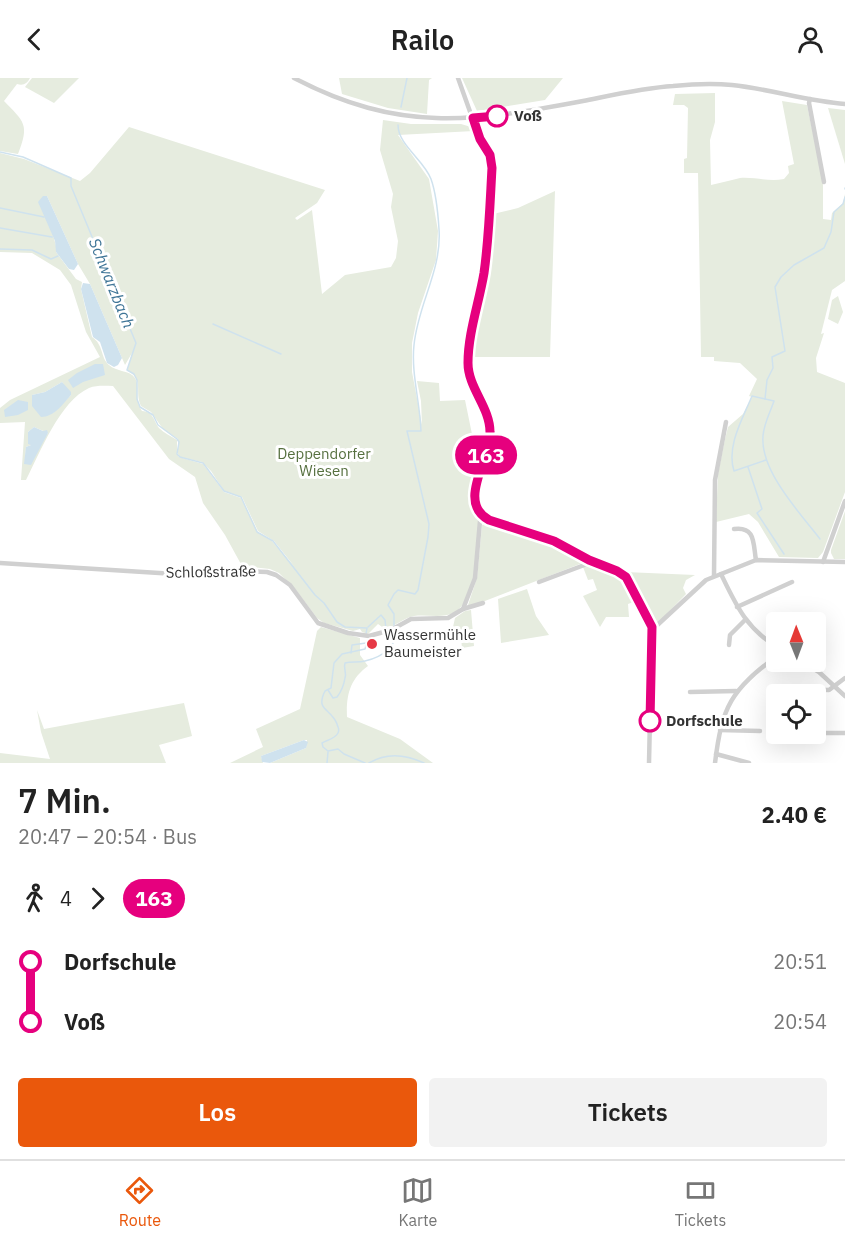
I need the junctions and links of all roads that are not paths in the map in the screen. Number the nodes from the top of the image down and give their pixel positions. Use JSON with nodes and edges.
{"nodes":[{"id":1,"x":294,"y":78,"type":"edge"},
{"id":2,"x":458,"y":78,"type":"edge"},
{"id":3,"x":810,"y":99,"type":"junction"},
{"id":4,"x":845,"y":104,"type":"edge"},
{"id":5,"x":473,"y":118,"type":"junction"},
{"id":6,"x":824,"y":182,"type":"dead end"},
{"id":7,"x":726,"y":422,"type":"dead end"},
{"id":8,"x":845,"y":501,"type":"edge"},
{"id":9,"x":483,"y":517,"type":"junction"},
{"id":10,"x":734,"y":529,"type":"dead end"},
{"id":11,"x":589,"y":560,"type":"junction"},
{"id":12,"x":756,"y":560,"type":"junction"},
{"id":13,"x":823,"y":562,"type":"junction"},
{"id":14,"x":845,"y":562,"type":"edge"},
{"id":15,"x":0,"y":563,"type":"edge"},
{"id":16,"x":721,"y":574,"type":"junction"},
{"id":17,"x":714,"y":576,"type":"junction"},
{"id":18,"x":539,"y":582,"type":"dead end"},
{"id":19,"x":792,"y":582,"type":"dead end"},
{"id":20,"x":483,"y":603,"type":"dead end"},
{"id":21,"x":737,"y":607,"type":"junction"},
{"id":22,"x":463,"y":609,"type":"junction"},
{"id":23,"x":745,"y":620,"type":"junction"},
{"id":24,"x":652,"y":630,"type":"junction"},
{"id":25,"x":766,"y":639,"type":"edge"},
{"id":26,"x":729,"y":645,"type":"dead end"},
{"id":27,"x":766,"y":664,"type":"edge"},
{"id":28,"x":816,"y":672,"type":"edge"},
{"id":29,"x":845,"y":678,"type":"edge"},
{"id":30,"x":834,"y":685,"type":"junction"},
{"id":31,"x":826,"y":690,"type":"edge"},
{"id":32,"x":690,"y":692,"type":"dead end"},
{"id":33,"x":736,"y":692,"type":"junction"},
{"id":34,"x":845,"y":696,"type":"edge"},
{"id":35,"x":720,"y":730,"type":"junction"},
{"id":36,"x":760,"y":731,"type":"dead end"},
{"id":37,"x":826,"y":733,"type":"edge"},
{"id":38,"x":845,"y":733,"type":"edge"},
{"id":39,"x":716,"y":754,"type":"junction"},
{"id":40,"x":650,"y":763,"type":"edge"},
{"id":41,"x":715,"y":763,"type":"edge"},
{"id":42,"x":749,"y":763,"type":"edge"}],
"edges":[{"from":1,"to":5,"type":"street"},
{"from":2,"to":5,"type":"street"},
{"from":3,"to":4,"type":"street"},
{"from":3,"to":5,"type":"street"},
{"from":3,"to":6,"type":"street"},
{"from":5,"to":9,"type":"street"},
{"from":7,"to":17,"type":"street"},
{"from":8,"to":13,"type":"street"},
{"from":9,"to":11,"type":"street"},
{"from":9,"to":22,"type":"street"},
{"from":10,"to":12,"type":"street"},
{"from":11,"to":18,"type":"street"},
{"from":11,"to":24,"type":"street"},
{"from":12,"to":13,"type":"street"},
{"from":12,"to":16,"type":"street"},
{"from":13,"to":14,"type":"street"},
{"from":15,"to":22,"type":"street","name":"Schloßstraße"},
{"from":16,"to":17,"type":"street"},
{"from":16,"to":21,"type":"street"},
{"from":17,"to":24,"type":"street"},
{"from":19,"to":21,"type":"street"},
{"from":20,"to":22,"type":"street","name":"Schloßstraße"},
{"from":21,"to":23,"type":"street"},
{"from":23,"to":25,"type":"street"},
{"from":23,"to":26,"type":"street"},
{"from":24,"to":40,"type":"street"},
{"from":27,"to":33,"type":"street"},
{"from":28,"to":30,"type":"street"},
{"from":29,"to":30,"type":"street"},
{"from":30,"to":31,"type":"street"},
{"from":30,"to":34,"type":"street"},
{"from":32,"to":33,"type":"street"},
{"from":33,"to":35,"type":"street"},
{"from":35,"to":36,"type":"street"},
{"from":35,"to":39,"type":"street"},
{"from":37,"to":38,"type":"street"},
{"from":39,"to":41,"type":"street"},
{"from":39,"to":42,"type":"street"}]}
